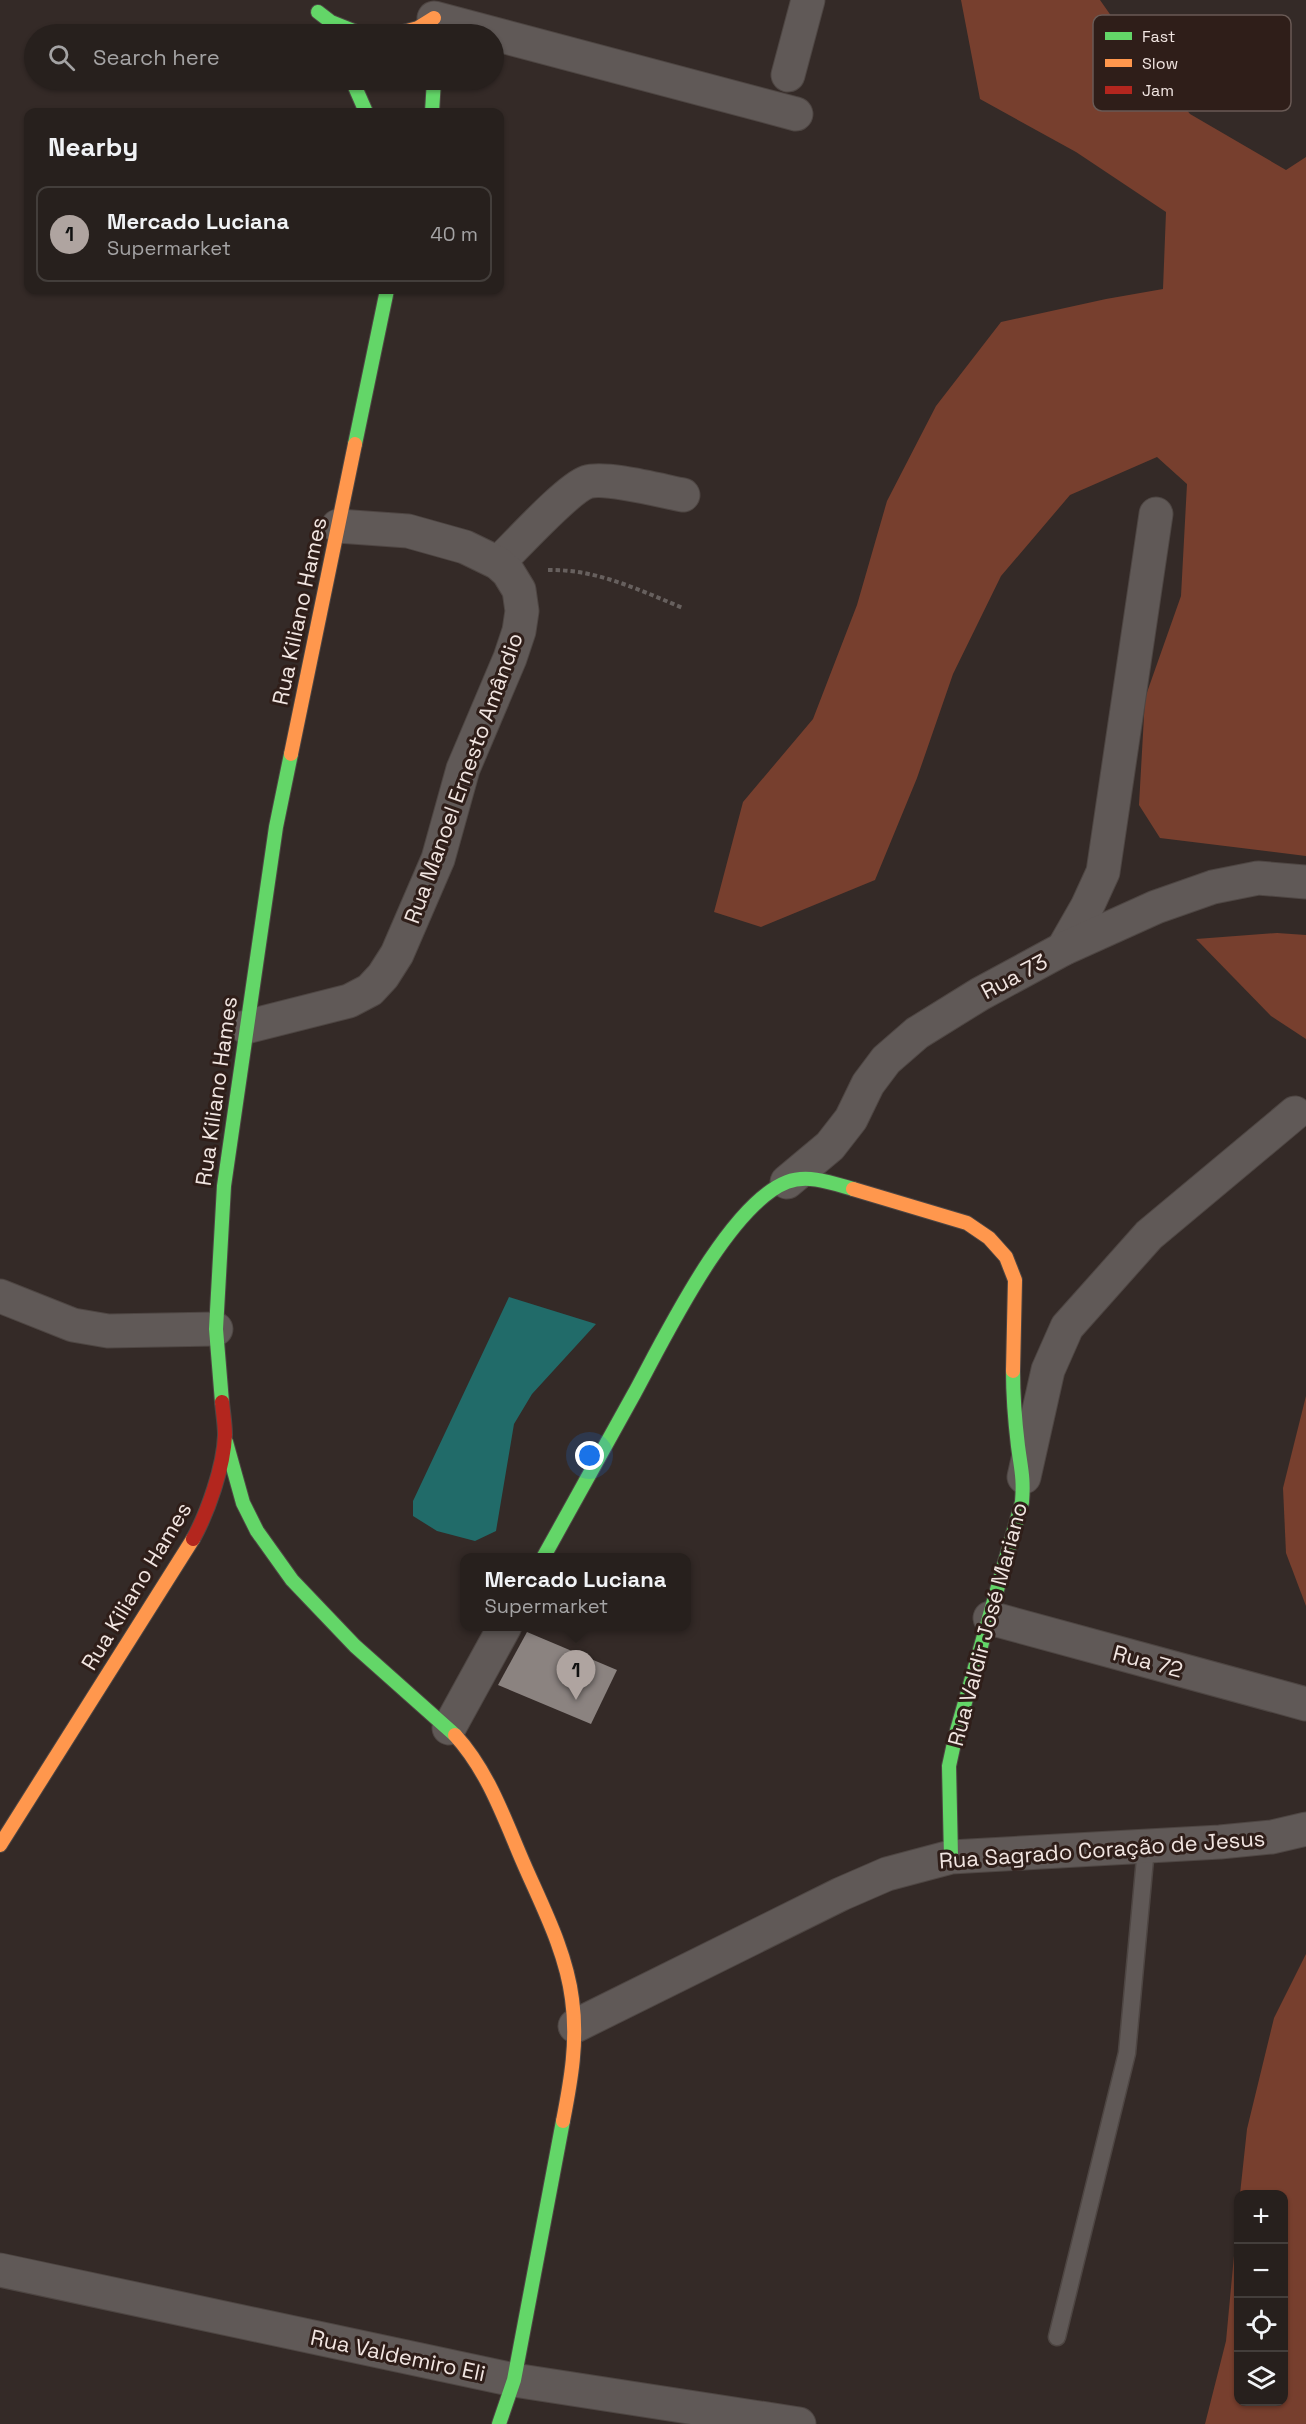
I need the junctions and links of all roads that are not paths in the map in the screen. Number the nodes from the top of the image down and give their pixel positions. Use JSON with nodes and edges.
{"nodes":[{"id":1,"x":808,"y":0,"type":"edge"},
{"id":2,"x":316,"y":6,"type":"edge"},
{"id":3,"x":434,"y":18,"type":"edge"},
{"id":4,"x":325,"y":24,"type":"edge"},
{"id":5,"x":336,"y":24,"type":"edge"},
{"id":6,"x":457,"y":24,"type":"edge"},
{"id":7,"x":504,"y":37,"type":"edge"},
{"id":8,"x":788,"y":75,"type":"dead end"},
{"id":9,"x":356,"y":90,"type":"edge"},
{"id":10,"x":433,"y":90,"type":"edge"},
{"id":11,"x":364,"y":108,"type":"edge"},
{"id":12,"x":432,"y":108,"type":"edge"},
{"id":13,"x":796,"y":114,"type":"dead end"},
{"id":14,"x":385,"y":294,"type":"edge"},
{"id":15,"x":683,"y":495,"type":"dead end"},
{"id":16,"x":1156,"y":514,"type":"dead end"},
{"id":17,"x":338,"y":525,"type":"junction"},
{"id":18,"x":503,"y":568,"type":"junction"},
{"id":19,"x":1306,"y":882,"type":"edge"},
{"id":20,"x":1064,"y":949,"type":"junction"},
{"id":21,"x":246,"y":1027,"type":"junction"},
{"id":22,"x":1295,"y":1113,"type":"dead end"},
{"id":23,"x":788,"y":1182,"type":"junction"},
{"id":24,"x":0,"y":1296,"type":"edge"},
{"id":25,"x":216,"y":1329,"type":"junction"},
{"id":26,"x":225,"y":1436,"type":"junction"},
{"id":27,"x":1024,"y":1477,"type":"junction"},
{"id":28,"x":545,"y":1553,"type":"edge"},
{"id":29,"x":990,"y":1618,"type":"junction"},
{"id":30,"x":502,"y":1631,"type":"edge"},
{"id":31,"x":1306,"y":1704,"type":"edge"},
{"id":32,"x":449,"y":1728,"type":"junction"},
{"id":33,"x":1306,"y":1829,"type":"edge"},
{"id":34,"x":0,"y":1845,"type":"edge"},
{"id":35,"x":1146,"y":1848,"type":"junction"},
{"id":36,"x":951,"y":1857,"type":"junction"},
{"id":37,"x":575,"y":2026,"type":"junction"},
{"id":38,"x":0,"y":2270,"type":"edge"},
{"id":39,"x":1057,"y":2337,"type":"dead end"},
{"id":40,"x":514,"y":2380,"type":"junction"},
{"id":41,"x":499,"y":2424,"type":"edge"},
{"id":42,"x":800,"y":2424,"type":"edge"}],
"edges":[{"from":1,"to":8,"type":"street"},
{"from":2,"to":4,"type":"street"},
{"from":2,"to":5,"type":"street"},
{"from":3,"to":6,"type":"street"},
{"from":7,"to":13,"type":"street"},
{"from":9,"to":11,"type":"street"},
{"from":10,"to":12,"type":"street"},
{"from":14,"to":17,"type":"street","name":"Rua Kiliano Hames"},
{"from":15,"to":18,"type":"street"},
{"from":16,"to":20,"type":"street"},
{"from":17,"to":18,"type":"street"},
{"from":17,"to":21,"type":"street","name":"Rua Kiliano Hames"},
{"from":18,"to":21,"type":"street","name":"Rua Manoel Ernesto Amândio"},
{"from":19,"to":20,"type":"street","name":"Rua 73"},
{"from":20,"to":23,"type":"street","name":"Rua 73"},
{"from":21,"to":25,"type":"street","name":"Rua Kiliano Hames"},
{"from":22,"to":27,"type":"street"},
{"from":23,"to":27,"type":"street","name":"Rua Valdir José Mariano"},
{"from":23,"to":28,"type":"street","name":"Rua Valdir José Mariano"},
{"from":24,"to":25,"type":"street"},
{"from":25,"to":26,"type":"street","name":"Rua Kiliano Hames"},
{"from":26,"to":32,"type":"street"},
{"from":26,"to":34,"type":"street","name":"Rua Kiliano Hames"},
{"from":27,"to":29,"type":"street","name":"Rua Valdir José Mariano"},
{"from":29,"to":31,"type":"street","name":"Rua 72"},
{"from":29,"to":36,"type":"street","name":"Rua Valdir José Mariano"},
{"from":30,"to":32,"type":"street"},
{"from":32,"to":37,"type":"street"},
{"from":33,"to":35,"type":"street","name":"Rua Sagrado Coração de Jesus"},
{"from":35,"to":36,"type":"street","name":"Rua Sagrado Coração de Jesus"},
{"from":35,"to":39,"type":"lane"},
{"from":36,"to":37,"type":"street","name":"Rua Sagrado Coração de Jesus"},
{"from":37,"to":40,"type":"street"},
{"from":38,"to":40,"type":"street","name":"Rua Valdemiro Eli"},
{"from":40,"to":41,"type":"street"},
{"from":40,"to":42,"type":"street","name":"Rua Valdemiro Eli"}]}
